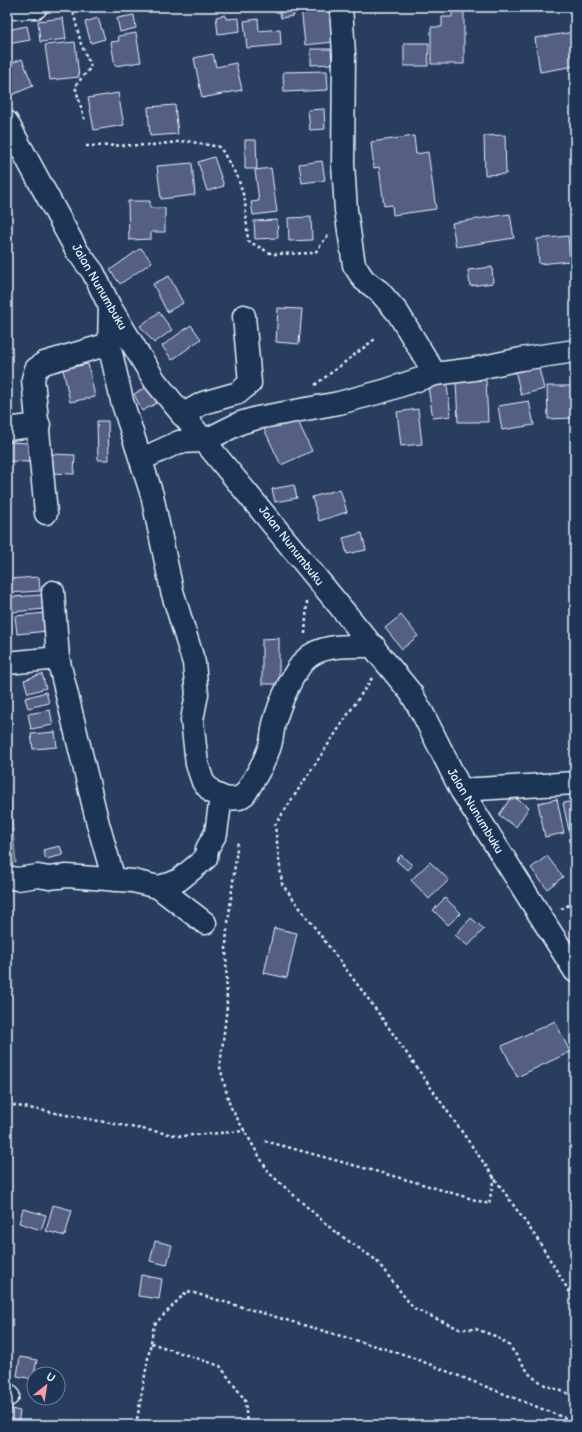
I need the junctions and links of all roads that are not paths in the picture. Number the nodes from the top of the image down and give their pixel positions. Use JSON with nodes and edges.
{"nodes":[{"id":1,"x":36,"y":7,"type":"edge"},
{"id":2,"x":341,"y":7,"type":"edge"},
{"id":3,"x":7,"y":8,"type":"edge"},
{"id":4,"x":7,"y":122,"type":"edge"},
{"id":5,"x":110,"y":307,"type":"junction"},
{"id":6,"x":244,"y":316,"type":"dead end"},
{"id":7,"x":109,"y":344,"type":"junction"},
{"id":8,"x":575,"y":351,"type":"edge"},
{"id":9,"x":435,"y":374,"type":"junction"},
{"id":10,"x":182,"y":415,"type":"junction"},
{"id":11,"x":39,"y":425,"type":"junction"},
{"id":12,"x":7,"y":429,"type":"edge"},
{"id":13,"x":204,"y":441,"type":"junction"},
{"id":14,"x":142,"y":459,"type":"junction"},
{"id":15,"x":46,"y":512,"type":"dead end"},
{"id":16,"x":53,"y":592,"type":"dead end"},
{"id":17,"x":379,"y":653,"type":"junction"},
{"id":18,"x":58,"y":658,"type":"junction"},
{"id":19,"x":7,"y":663,"type":"edge"},
{"id":20,"x":575,"y":783,"type":"edge"},
{"id":21,"x":461,"y":790,"type":"junction"},
{"id":22,"x":222,"y":797,"type":"junction"},
{"id":23,"x":7,"y":877,"type":"edge"},
{"id":24,"x":114,"y":880,"type":"junction"},
{"id":25,"x":158,"y":887,"type":"junction"},
{"id":26,"x":205,"y":923,"type":"dead end"},
{"id":27,"x":575,"y":971,"type":"edge"}],
"edges":[{"from":1,"to":3,"type":"street"},
{"from":2,"to":9,"type":"street"},
{"from":4,"to":5,"type":"street","name":"Jalan Nunumbuku"},
{"from":5,"to":7,"type":"street"},
{"from":5,"to":10,"type":"street","name":"Jalan Nunumbuku"},
{"from":6,"to":10,"type":"street"},
{"from":7,"to":11,"type":"street"},
{"from":7,"to":14,"type":"street"},
{"from":8,"to":9,"type":"street"},
{"from":9,"to":13,"type":"street"},
{"from":10,"to":13,"type":"street","name":"Jalan Nunumbuku"},
{"from":11,"to":12,"type":"street"},
{"from":11,"to":15,"type":"street"},
{"from":13,"to":14,"type":"street"},
{"from":13,"to":17,"type":"street","name":"Jalan Nunumbuku"},
{"from":14,"to":22,"type":"street"},
{"from":16,"to":18,"type":"street"},
{"from":17,"to":21,"type":"street","name":"Jalan Nunumbuku"},
{"from":17,"to":22,"type":"street"},
{"from":18,"to":19,"type":"street"},
{"from":18,"to":24,"type":"street"},
{"from":20,"to":21,"type":"street"},
{"from":21,"to":27,"type":"street","name":"Jalan Nunumbuku"},
{"from":22,"to":25,"type":"street"},
{"from":23,"to":24,"type":"street"},
{"from":24,"to":25,"type":"street"},
{"from":25,"to":26,"type":"street"}]}
